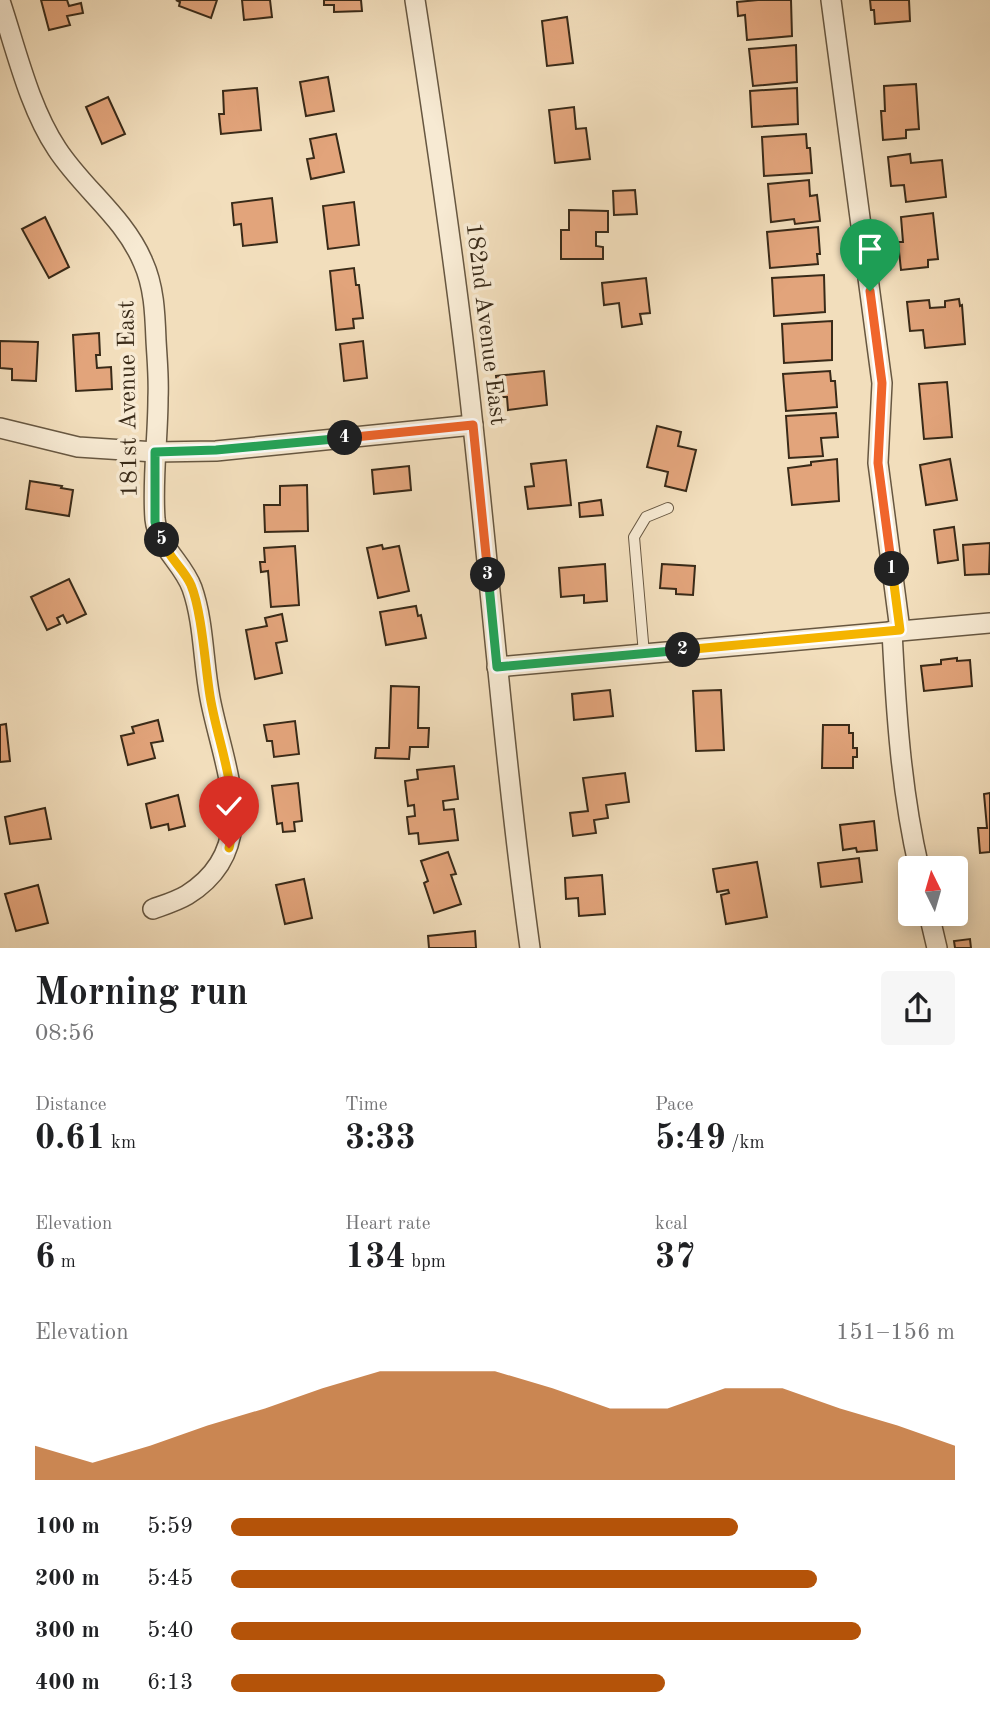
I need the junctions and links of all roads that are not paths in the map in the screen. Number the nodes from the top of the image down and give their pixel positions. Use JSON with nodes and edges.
{"nodes":[{"id":1,"x":415,"y":0,"type":"edge"},
{"id":2,"x":831,"y":0,"type":"edge"},
{"id":3,"x":0,"y":1,"type":"edge"},
{"id":4,"x":473,"y":425,"type":"junction"},
{"id":5,"x":0,"y":428,"type":"edge"},
{"id":6,"x":155,"y":452,"type":"junction"},
{"id":7,"x":668,"y":508,"type":"dead end"},
{"id":8,"x":990,"y":623,"type":"edge"},
{"id":9,"x":896,"y":631,"type":"junction"},
{"id":10,"x":644,"y":654,"type":"junction"},
{"id":11,"x":497,"y":667,"type":"junction"},
{"id":12,"x":917,"y":856,"type":"edge"},
{"id":13,"x":153,"y":909,"type":"dead end"},
{"id":14,"x":932,"y":926,"type":"edge"},
{"id":15,"x":530,"y":948,"type":"edge"},
{"id":16,"x":937,"y":948,"type":"edge"}],
"edges":[{"from":1,"to":4,"type":"street","name":"182nd Avenue East"},
{"from":2,"to":9,"type":"street"},
{"from":3,"to":6,"type":"street","name":"181st Avenue East"},
{"from":4,"to":6,"type":"street"},
{"from":4,"to":11,"type":"street","name":"182nd Avenue East"},
{"from":5,"to":6,"type":"street"},
{"from":6,"to":13,"type":"street","name":"181st Avenue East"},
{"from":7,"to":10,"type":"lane"},
{"from":8,"to":9,"type":"street"},
{"from":9,"to":10,"type":"street"},
{"from":9,"to":12,"type":"street"},
{"from":10,"to":11,"type":"street"},
{"from":11,"to":15,"type":"street","name":"182nd Avenue East"},
{"from":14,"to":16,"type":"street"}]}
